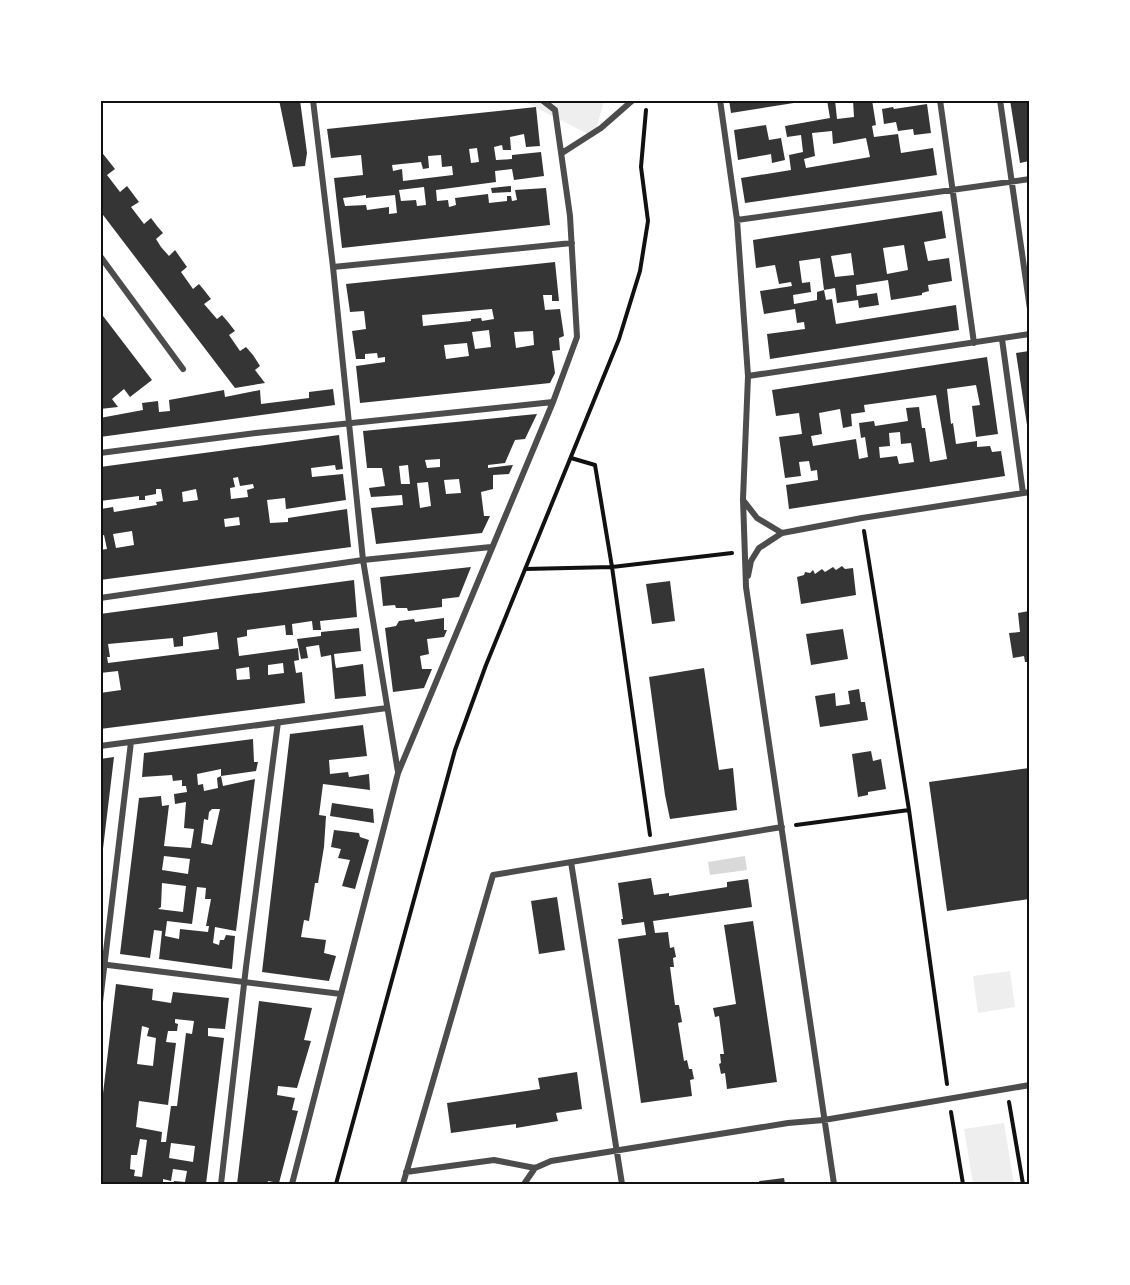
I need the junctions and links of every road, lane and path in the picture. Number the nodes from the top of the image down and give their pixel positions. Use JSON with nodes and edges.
{"nodes":[{"id":1,"x":313,"y":100,"type":"edge"},
{"id":2,"x":542,"y":100,"type":"edge"},
{"id":3,"x":633,"y":100,"type":"edge"},
{"id":4,"x":720,"y":100,"type":"edge"},
{"id":5,"x":940,"y":100,"type":"edge"},
{"id":6,"x":1000,"y":100,"type":"edge"},
{"id":7,"x":643,"y":106,"type":"dead end"},
{"id":8,"x":562,"y":153,"type":"junction"},
{"id":9,"x":1029,"y":179,"type":"edge"},
{"id":10,"x":1011,"y":181,"type":"junction"},
{"id":11,"x":953,"y":189,"type":"junction"},
{"id":12,"x":737,"y":220,"type":"junction"},
{"id":13,"x":572,"y":243,"type":"junction"},
{"id":14,"x":100,"y":256,"type":"edge"},
{"id":15,"x":333,"y":267,"type":"junction"},
{"id":16,"x":1029,"y":309,"type":"edge"},
{"id":17,"x":1029,"y":334,"type":"edge"},
{"id":18,"x":1002,"y":339,"type":"junction"},
{"id":19,"x":974,"y":343,"type":"junction"},
{"id":20,"x":183,"y":369,"type":"dead end"},
{"id":21,"x":748,"y":376,"type":"junction"},
{"id":22,"x":553,"y":402,"type":"junction"},
{"id":23,"x":348,"y":423,"type":"junction"},
{"id":24,"x":100,"y":453,"type":"edge"},
{"id":25,"x":571,"y":458,"type":"junction"},
{"id":26,"x":1026,"y":492,"type":"edge"},
{"id":27,"x":743,"y":499,"type":"junction"},
{"id":28,"x":861,"y":518,"type":"junction"},
{"id":29,"x":782,"y":533,"type":"junction"},
{"id":30,"x":491,"y":547,"type":"junction"},
{"id":31,"x":744,"y":552,"type":"junction"},
{"id":32,"x":363,"y":560,"type":"junction"},
{"id":33,"x":612,"y":567,"type":"junction"},
{"id":34,"x":525,"y":569,"type":"junction"},
{"id":35,"x":746,"y":587,"type":"junction"},
{"id":36,"x":100,"y":598,"type":"edge"},
{"id":37,"x":387,"y":708,"type":"junction"},
{"id":38,"x":278,"y":722,"type":"junction"},
{"id":39,"x":131,"y":742,"type":"junction"},
{"id":40,"x":100,"y":746,"type":"edge"},
{"id":41,"x":398,"y":773,"type":"junction"},
{"id":42,"x":909,"y":810,"type":"junction"},
{"id":43,"x":782,"y":827,"type":"junction"},
{"id":44,"x":652,"y":848,"type":"junction"},
{"id":45,"x":571,"y":862,"type":"junction"},
{"id":46,"x":103,"y":964,"type":"edge"},
{"id":47,"x":244,"y":982,"type":"junction"},
{"id":48,"x":341,"y":994,"type":"junction"},
{"id":49,"x":100,"y":1002,"type":"edge"},
{"id":50,"x":1029,"y":1085,"type":"edge"},
{"id":51,"x":1007,"y":1089,"type":"junction"},
{"id":52,"x":949,"y":1099,"type":"junction"},
{"id":53,"x":824,"y":1120,"type":"junction"},
{"id":54,"x":616,"y":1152,"type":"junction"},
{"id":55,"x":535,"y":1168,"type":"junction"},
{"id":56,"x":406,"y":1172,"type":"junction"},
{"id":57,"x":221,"y":1185,"type":"edge"},
{"id":58,"x":292,"y":1185,"type":"edge"},
{"id":59,"x":336,"y":1185,"type":"edge"},
{"id":60,"x":403,"y":1185,"type":"edge"},
{"id":61,"x":524,"y":1185,"type":"edge"},
{"id":62,"x":622,"y":1185,"type":"edge"},
{"id":63,"x":834,"y":1185,"type":"edge"},
{"id":64,"x":963,"y":1185,"type":"edge"},
{"id":65,"x":1023,"y":1185,"type":"edge"}],
"edges":[{"from":1,"to":15,"type":"street"},
{"from":2,"to":8,"type":"street"},
{"from":3,"to":8,"type":"street"},
{"from":4,"to":12,"type":"street"},
{"from":5,"to":11,"type":"street"},
{"from":6,"to":10,"type":"street"},
{"from":7,"to":25,"type":"path"},
{"from":8,"to":13,"type":"street"},
{"from":9,"to":10,"type":"street"},
{"from":10,"to":11,"type":"street"},
{"from":10,"to":16,"type":"street"},
{"from":11,"to":12,"type":"street"},
{"from":11,"to":19,"type":"street"},
{"from":12,"to":21,"type":"street"},
{"from":13,"to":15,"type":"street"},
{"from":13,"to":22,"type":"street"},
{"from":14,"to":20,"type":"street"},
{"from":15,"to":23,"type":"street"},
{"from":17,"to":18,"type":"street"},
{"from":18,"to":19,"type":"street"},
{"from":18,"to":26,"type":"street"},
{"from":19,"to":21,"type":"street"},
{"from":21,"to":27,"type":"street"},
{"from":22,"to":23,"type":"street"},
{"from":22,"to":30,"type":"street"},
{"from":23,"to":24,"type":"street"},
{"from":23,"to":32,"type":"street"},
{"from":25,"to":33,"type":"path"},
{"from":25,"to":34,"type":"path"},
{"from":26,"to":28,"type":"street"},
{"from":27,"to":29,"type":"street"},
{"from":27,"to":31,"type":"street"},
{"from":28,"to":29,"type":"street"},
{"from":28,"to":42,"type":"path"},
{"from":29,"to":35,"type":"street"},
{"from":30,"to":32,"type":"street"},
{"from":30,"to":41,"type":"street"},
{"from":31,"to":33,"type":"path"},
{"from":31,"to":35,"type":"street"},
{"from":32,"to":36,"type":"street"},
{"from":32,"to":37,"type":"street"},
{"from":33,"to":34,"type":"path"},
{"from":33,"to":44,"type":"path"},
{"from":34,"to":59,"type":"path"},
{"from":35,"to":43,"type":"street"},
{"from":37,"to":38,"type":"street"},
{"from":37,"to":41,"type":"street"},
{"from":38,"to":39,"type":"street"},
{"from":38,"to":47,"type":"street"},
{"from":39,"to":40,"type":"street"},
{"from":39,"to":46,"type":"street"},
{"from":41,"to":48,"type":"street"},
{"from":42,"to":43,"type":"path"},
{"from":42,"to":52,"type":"path"},
{"from":43,"to":44,"type":"street"},
{"from":43,"to":53,"type":"street"},
{"from":44,"to":45,"type":"street"},
{"from":45,"to":54,"type":"street"},
{"from":45,"to":56,"type":"street"},
{"from":46,"to":47,"type":"street"},
{"from":46,"to":49,"type":"street"},
{"from":47,"to":48,"type":"street"},
{"from":47,"to":57,"type":"street"},
{"from":48,"to":58,"type":"street"},
{"from":50,"to":51,"type":"street"},
{"from":51,"to":52,"type":"street"},
{"from":51,"to":65,"type":"path"},
{"from":52,"to":53,"type":"street"},
{"from":52,"to":64,"type":"path"},
{"from":53,"to":54,"type":"street"},
{"from":53,"to":63,"type":"street"},
{"from":54,"to":55,"type":"street"},
{"from":54,"to":62,"type":"street"},
{"from":55,"to":56,"type":"street"},
{"from":55,"to":61,"type":"street"},
{"from":56,"to":60,"type":"street"}]}
